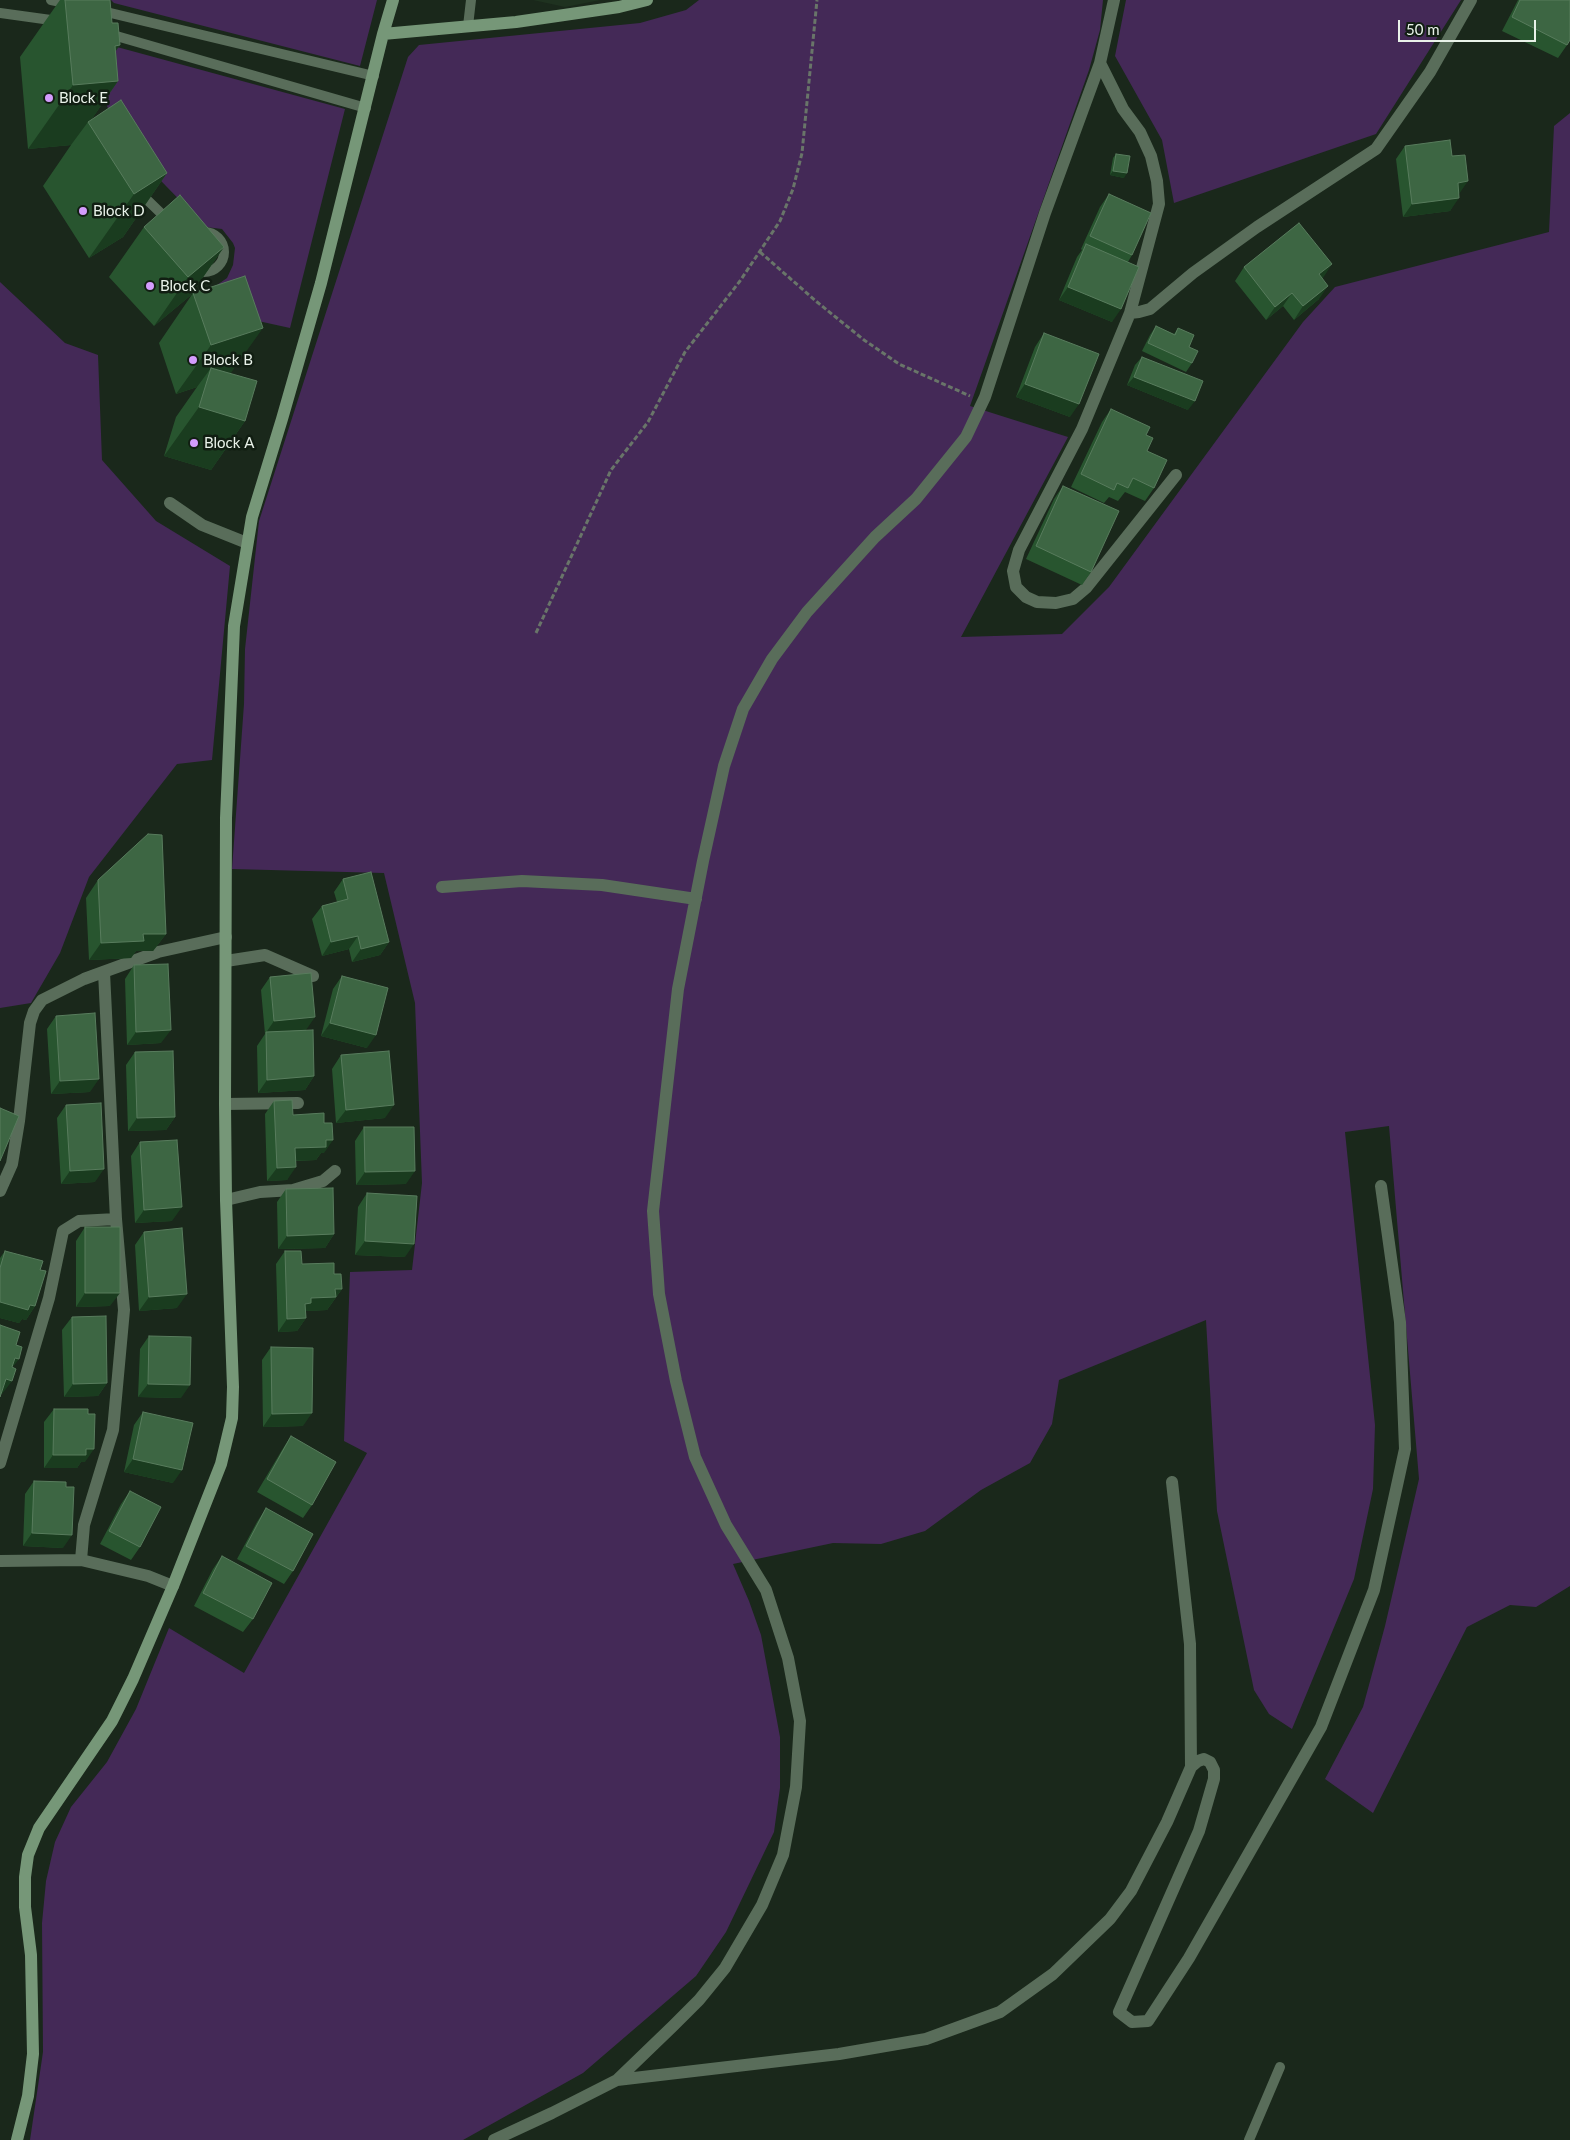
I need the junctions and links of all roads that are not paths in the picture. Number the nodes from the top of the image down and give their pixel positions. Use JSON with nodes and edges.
{"nodes":[{"id":1,"x":51,"y":0,"type":"edge"},
{"id":2,"x":393,"y":0,"type":"edge"},
{"id":3,"x":471,"y":0,"type":"edge"},
{"id":4,"x":647,"y":0,"type":"edge"},
{"id":5,"x":1114,"y":0,"type":"edge"},
{"id":6,"x":1471,"y":0,"type":"edge"},
{"id":7,"x":0,"y":13,"type":"edge"},
{"id":8,"x":70,"y":22,"type":"edge"},
{"id":9,"x":468,"y":26,"type":"junction"},
{"id":10,"x":91,"y":29,"type":"edge"},
{"id":11,"x":383,"y":34,"type":"junction"},
{"id":12,"x":1100,"y":63,"type":"junction"},
{"id":13,"x":374,"y":76,"type":"junction"},
{"id":14,"x":366,"y":108,"type":"junction"},
{"id":15,"x":134,"y":187,"type":"edge"},
{"id":16,"x":188,"y":238,"type":"junction"},
{"id":17,"x":1130,"y":313,"type":"junction"},
{"id":18,"x":1176,"y":475,"type":"dead end"},
{"id":19,"x":170,"y":503,"type":"dead end"},
{"id":20,"x":247,"y":543,"type":"junction"},
{"id":21,"x":442,"y":887,"type":"dead end"},
{"id":22,"x":696,"y":899,"type":"junction"},
{"id":23,"x":226,"y":937,"type":"junction"},
{"id":24,"x":226,"y":961,"type":"junction"},
{"id":25,"x":104,"y":972,"type":"junction"},
{"id":26,"x":313,"y":976,"type":"edge"},
{"id":27,"x":298,"y":1103,"type":"dead end"},
{"id":28,"x":225,"y":1104,"type":"junction"},
{"id":29,"x":335,"y":1171,"type":"dead end"},
{"id":30,"x":1381,"y":1186,"type":"dead end"},
{"id":31,"x":0,"y":1191,"type":"edge"},
{"id":32,"x":226,"y":1200,"type":"junction"},
{"id":33,"x":116,"y":1219,"type":"junction"},
{"id":34,"x":0,"y":1463,"type":"edge"},
{"id":35,"x":1172,"y":1482,"type":"dead end"},
{"id":36,"x":81,"y":1560,"type":"junction"},
{"id":37,"x":0,"y":1561,"type":"edge"},
{"id":38,"x":173,"y":1586,"type":"junction"},
{"id":39,"x":1191,"y":1767,"type":"junction"},
{"id":40,"x":1280,"y":2067,"type":"dead end"},
{"id":41,"x":617,"y":2080,"type":"junction"},
{"id":42,"x":17,"y":2140,"type":"edge"},
{"id":43,"x":494,"y":2140,"type":"edge"},
{"id":44,"x":1250,"y":2140,"type":"edge"}],
"edges":[{"from":1,"to":13,"type":"lane"},
{"from":2,"to":11,"type":"street"},
{"from":3,"to":9,"type":"lane"},
{"from":4,"to":9,"type":"street"},
{"from":5,"to":12,"type":"street"},
{"from":6,"to":17,"type":"street"},
{"from":7,"to":8,"type":"lane"},
{"from":9,"to":11,"type":"street"},
{"from":10,"to":14,"type":"lane"},
{"from":11,"to":13,"type":"street"},
{"from":12,"to":17,"type":"street"},
{"from":12,"to":22,"type":"street"},
{"from":13,"to":14,"type":"street"},
{"from":14,"to":20,"type":"street"},
{"from":15,"to":16,"type":"lane"},
{"from":16,"to":16,"type":"lane"},
{"from":17,"to":18,"type":"street"},
{"from":19,"to":20,"type":"street"},
{"from":20,"to":23,"type":"street"},
{"from":21,"to":22,"type":"street"},
{"from":22,"to":41,"type":"street"},
{"from":23,"to":24,"type":"street"},
{"from":23,"to":25,"type":"street"},
{"from":24,"to":26,"type":"street"},
{"from":24,"to":28,"type":"street"},
{"from":25,"to":31,"type":"street"},
{"from":25,"to":33,"type":"street"},
{"from":27,"to":28,"type":"street"},
{"from":28,"to":32,"type":"street"},
{"from":29,"to":32,"type":"street"},
{"from":30,"to":39,"type":"street"},
{"from":32,"to":38,"type":"street"},
{"from":33,"to":34,"type":"street"},
{"from":33,"to":36,"type":"street"},
{"from":35,"to":39,"type":"street"},
{"from":36,"to":37,"type":"street"},
{"from":36,"to":38,"type":"street"},
{"from":38,"to":42,"type":"street"},
{"from":39,"to":41,"type":"street"},
{"from":40,"to":44,"type":"lane"},
{"from":41,"to":43,"type":"street"}]}
